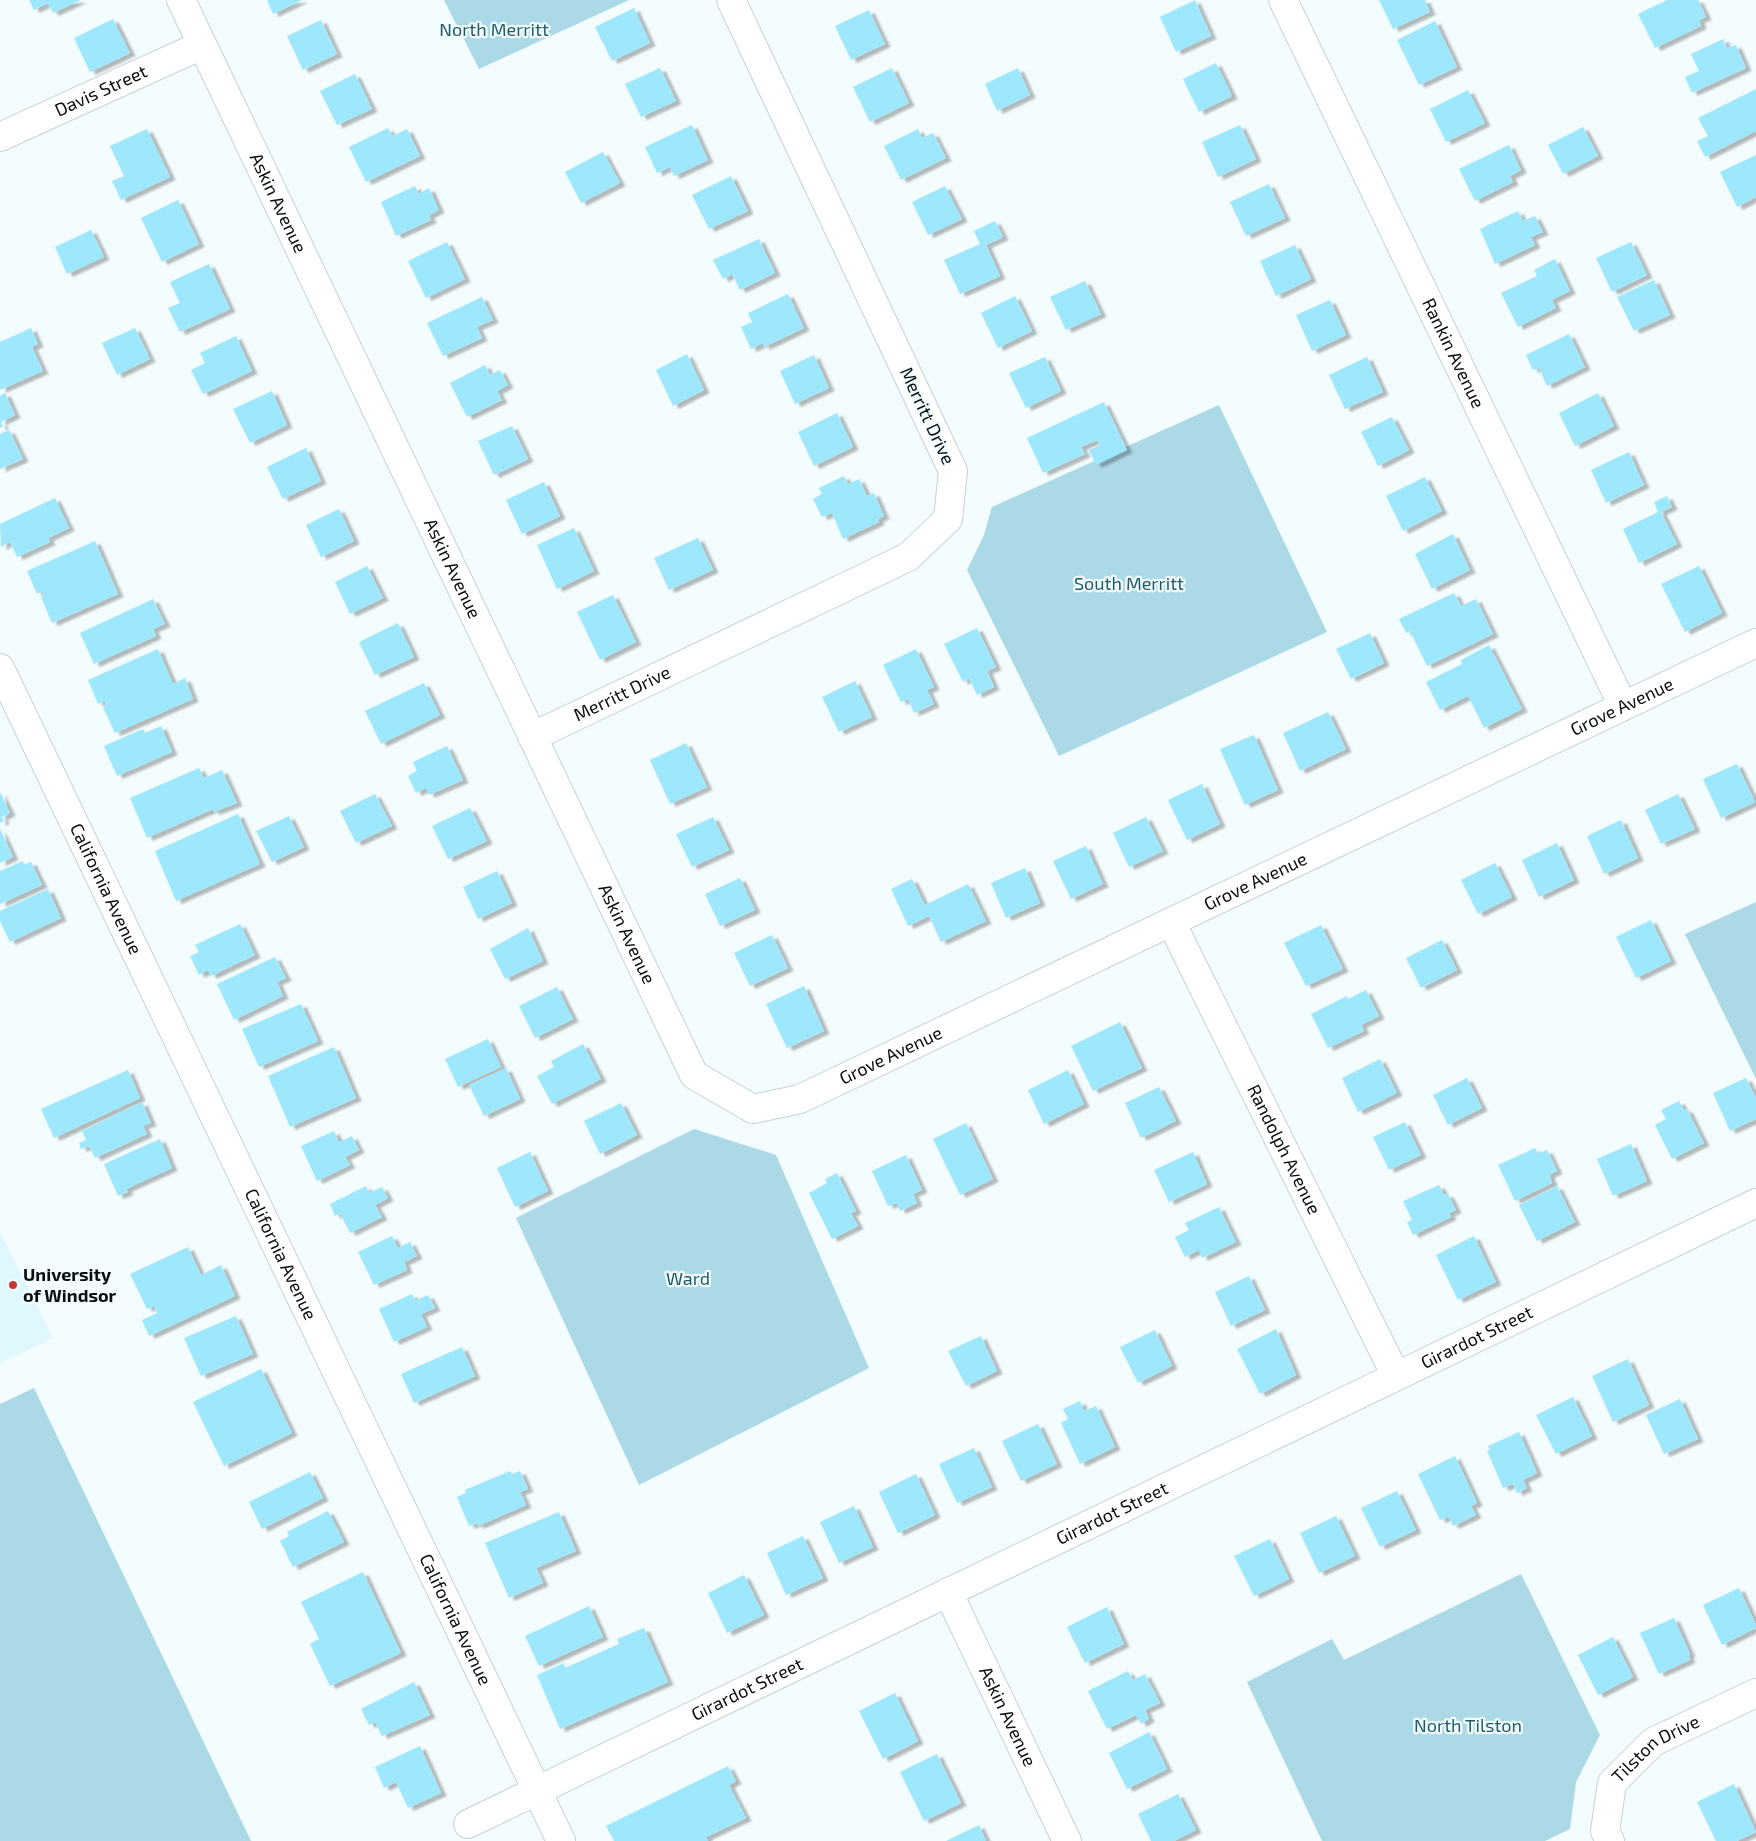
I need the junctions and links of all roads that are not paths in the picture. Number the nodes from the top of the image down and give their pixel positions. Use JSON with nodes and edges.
{"nodes":[{"id":1,"x":181,"y":0,"type":"edge"},
{"id":2,"x":731,"y":0,"type":"edge"},
{"id":3,"x":1283,"y":0,"type":"edge"},
{"id":4,"x":202,"y":45,"type":"junction"},
{"id":5,"x":0,"y":137,"type":"edge"},
{"id":6,"x":1756,"y":643,"type":"edge"},
{"id":7,"x":0,"y":668,"type":"edge"},
{"id":8,"x":1623,"y":706,"type":"junction"},
{"id":9,"x":532,"y":737,"type":"junction"},
{"id":10,"x":1171,"y":922,"type":"junction"},
{"id":11,"x":753,"y":1109,"type":"joint"},
{"id":12,"x":1756,"y":1203,"type":"edge"},
{"id":13,"x":1396,"y":1376,"type":"junction"},
{"id":14,"x":948,"y":1592,"type":"junction"},
{"id":15,"x":1756,"y":1693,"type":"edge"},
{"id":16,"x":537,"y":1790,"type":"junction"},
{"id":17,"x":468,"y":1824,"type":"dead end"},
{"id":18,"x":561,"y":1841,"type":"edge"},
{"id":19,"x":1066,"y":1841,"type":"edge"},
{"id":20,"x":1610,"y":1841,"type":"edge"}],
"edges":[{"from":1,"to":4,"type":"street","name":"Askin Avenue"},
{"from":2,"to":9,"type":"street","name":"Merritt Drive"},
{"from":3,"to":8,"type":"street","name":"Rankin Avenue"},
{"from":4,"to":5,"type":"street","name":"Davis Street"},
{"from":4,"to":9,"type":"street","name":"Askin Avenue"},
{"from":6,"to":8,"type":"street","name":"Grove Avenue"},
{"from":7,"to":16,"type":"street","name":"California Avenue"},
{"from":8,"to":10,"type":"street","name":"Grove Avenue"},
{"from":9,"to":11,"type":"street","name":"Askin Avenue"},
{"from":10,"to":11,"type":"street","name":"Grove Avenue"},
{"from":10,"to":13,"type":"street","name":"Randolph Avenue"},
{"from":12,"to":13,"type":"street","name":"Girardot Street"},
{"from":13,"to":14,"type":"street","name":"Girardot Street"},
{"from":14,"to":16,"type":"street","name":"Girardot Street"},
{"from":14,"to":19,"type":"street","name":"Askin Avenue"},
{"from":15,"to":20,"type":"street","name":"Tilston Drive"},
{"from":16,"to":17,"type":"street","name":"Girardot Street"},
{"from":16,"to":18,"type":"street","name":"California Avenue"}]}
